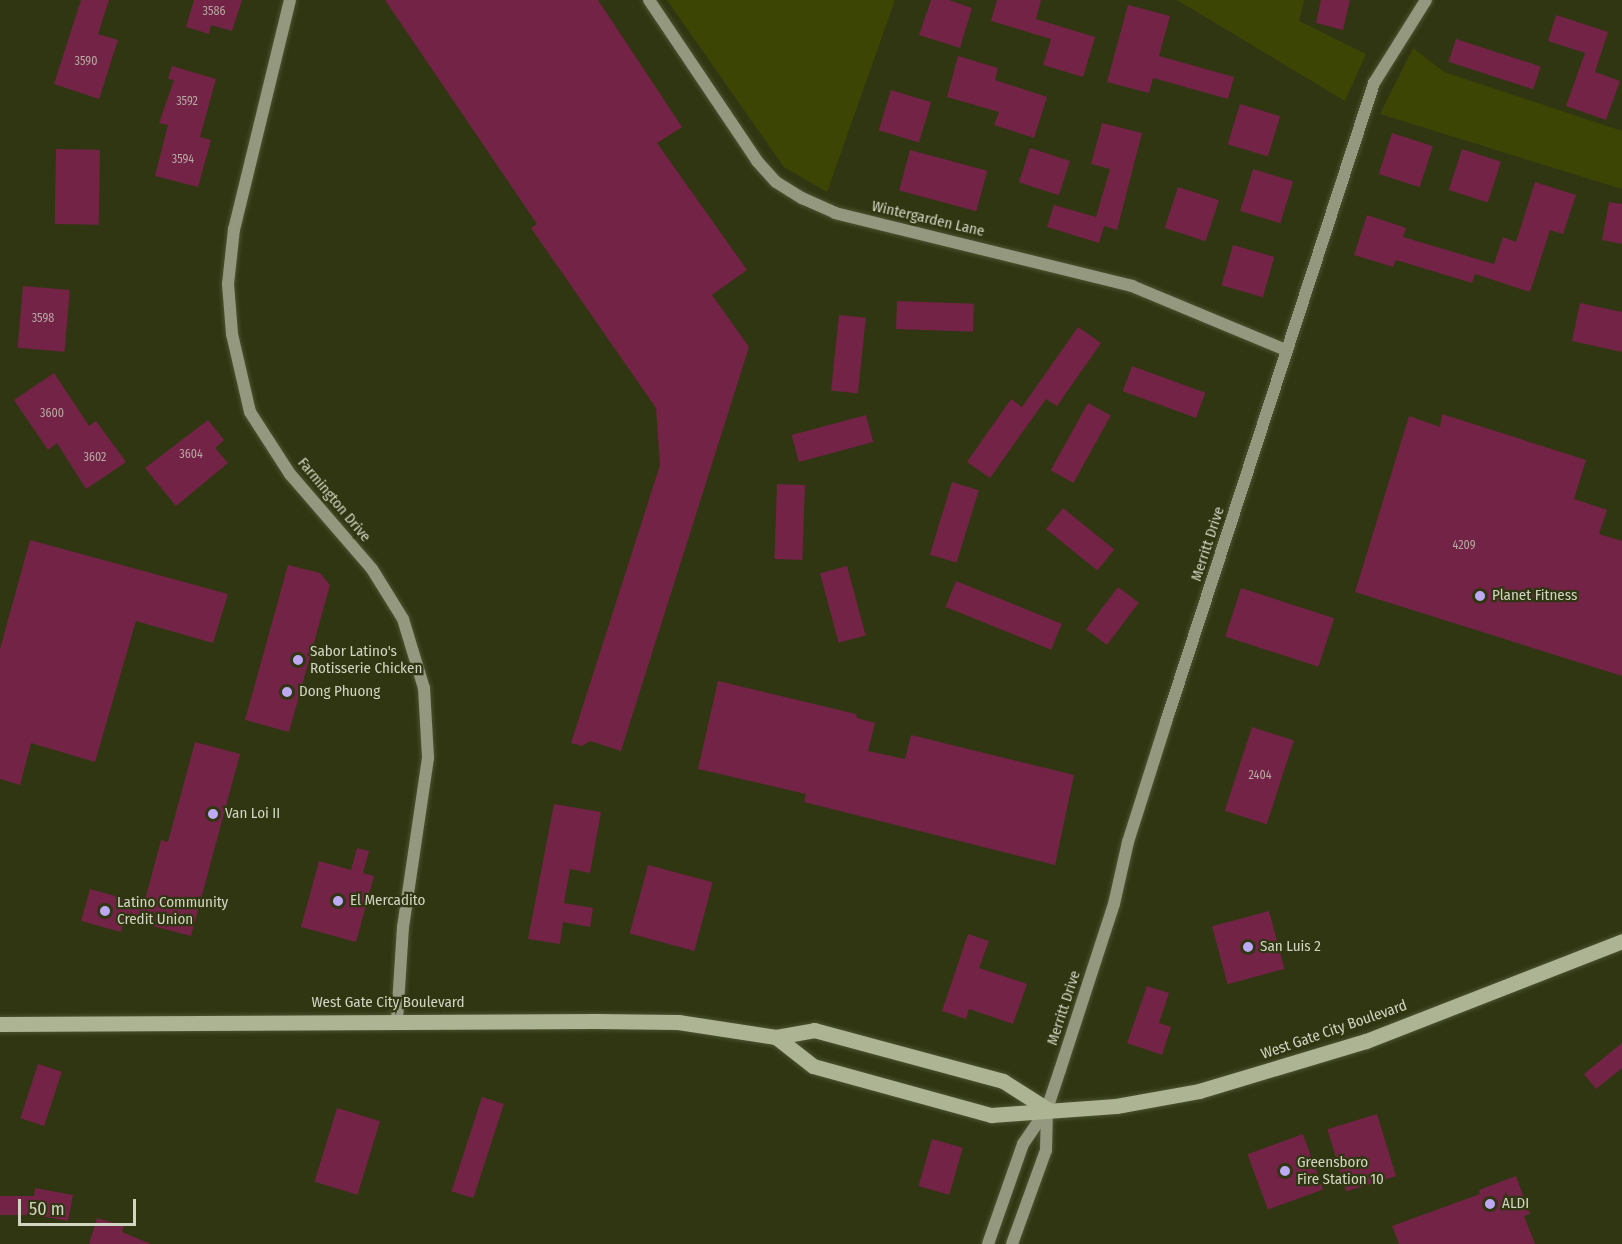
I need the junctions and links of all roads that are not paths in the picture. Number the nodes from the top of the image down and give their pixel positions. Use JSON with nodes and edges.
{"nodes":[{"id":1,"x":290,"y":0,"type":"edge"},
{"id":2,"x":649,"y":0,"type":"edge"},
{"id":3,"x":1426,"y":0,"type":"edge"},
{"id":4,"x":1286,"y":350,"type":"junction"},
{"id":5,"x":1622,"y":941,"type":"edge"},
{"id":6,"x":397,"y":1021,"type":"junction"},
{"id":7,"x":0,"y":1024,"type":"edge"},
{"id":8,"x":776,"y":1036,"type":"junction"},
{"id":9,"x":1047,"y":1109,"type":"junction"},
{"id":10,"x":988,"y":1244,"type":"edge"},
{"id":11,"x":1012,"y":1244,"type":"edge"}],
"edges":[{"from":1,"to":6,"type":"street","name":"Farmington Drive"},
{"from":2,"to":4,"type":"street","name":"Wintergarden Lane"},
{"from":3,"to":4,"type":"street","name":"Merritt Drive"},
{"from":4,"to":9,"type":"street","name":"Merritt Drive"},
{"from":5,"to":9,"type":"main road","name":"West Gate City Boulevard"},
{"from":6,"to":7,"type":"main road","name":"West Gate City Boulevard"},
{"from":6,"to":8,"type":"main road","name":"West Gate City Boulevard"},
{"from":8,"to":9,"type":"main road","name":"West Gate City Boulevard"},
{"from":8,"to":9,"type":"main road","name":"West Gate City Boulevard"},
{"from":9,"to":10,"type":"street","name":"Merritt Drive"},
{"from":9,"to":11,"type":"street","name":"Merritt Drive"}]}
